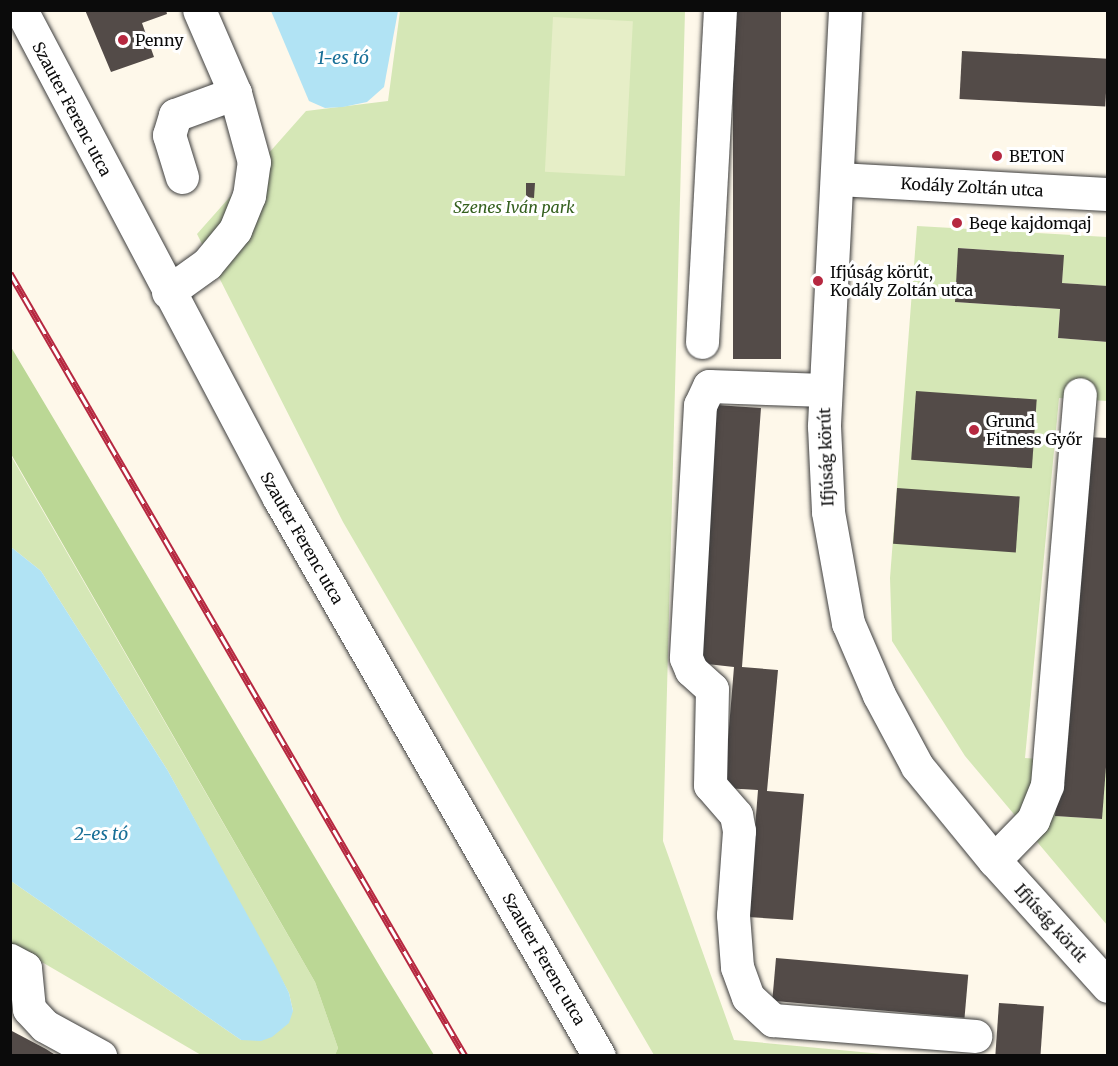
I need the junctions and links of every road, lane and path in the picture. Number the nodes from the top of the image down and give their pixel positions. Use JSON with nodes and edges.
{"nodes":[{"id":1,"x":21,"y":10,"type":"edge"},
{"id":2,"x":199,"y":10,"type":"edge"},
{"id":3,"x":720,"y":10,"type":"edge"},
{"id":4,"x":845,"y":10,"type":"edge"},
{"id":5,"x":235,"y":93,"type":"junction"},
{"id":6,"x":182,"y":177,"type":"dead end"},
{"id":7,"x":837,"y":179,"type":"junction"},
{"id":8,"x":1107,"y":194,"type":"edge"},
{"id":9,"x":168,"y":292,"type":"junction"},
{"id":10,"x":702,"y":342,"type":"dead end"},
{"id":11,"x":824,"y":390,"type":"junction"},
{"id":12,"x":1080,"y":394,"type":"dead end"},
{"id":13,"x":994,"y":860,"type":"junction"},
{"id":14,"x":10,"y":960,"type":"edge"},
{"id":15,"x":1107,"y":986,"type":"edge"},
{"id":16,"x":975,"y":1036,"type":"dead end"},
{"id":17,"x":100,"y":1056,"type":"edge"},
{"id":18,"x":599,"y":1056,"type":"edge"}],
"edges":[{"from":1,"to":9,"type":"street","name":"Szauter Ferenc utca"},
{"from":2,"to":5,"type":"street"},
{"from":3,"to":10,"type":"street"},
{"from":4,"to":7,"type":"street","name":"Ifjúság körút"},
{"from":5,"to":6,"type":"street"},
{"from":5,"to":9,"type":"street"},
{"from":7,"to":8,"type":"street","name":"Kodály Zoltán utca"},
{"from":7,"to":11,"type":"street","name":"Ifjúság körút"},
{"from":9,"to":18,"type":"street","name":"Szauter Ferenc utca"},
{"from":11,"to":13,"type":"street","name":"Ifjúság körút"},
{"from":11,"to":16,"type":"street"},
{"from":12,"to":13,"type":"street"},
{"from":13,"to":15,"type":"street","name":"Ifjúság körút"},
{"from":14,"to":17,"type":"street"}]}
